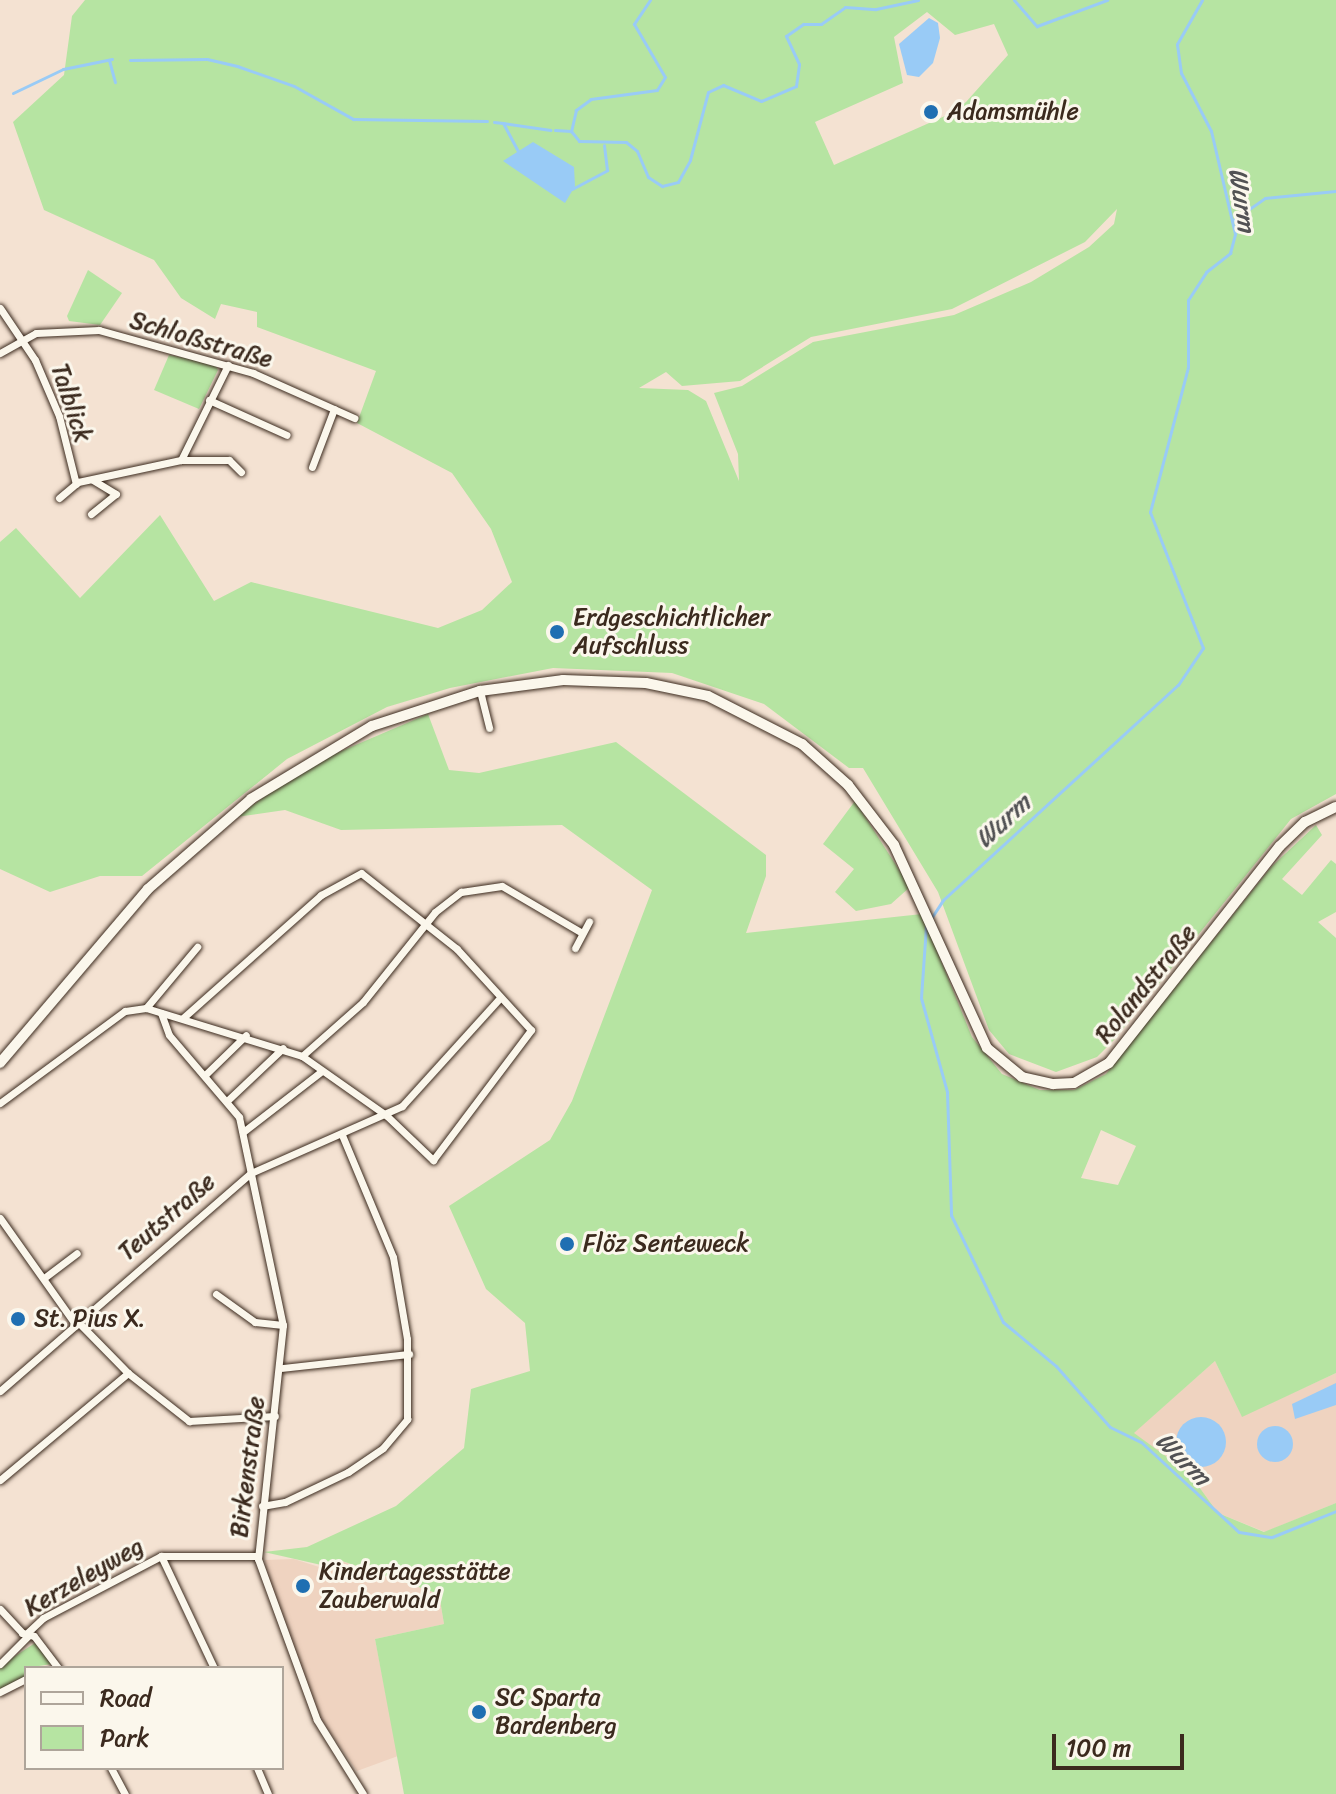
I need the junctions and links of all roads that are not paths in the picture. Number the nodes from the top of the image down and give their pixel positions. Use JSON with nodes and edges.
{"nodes":[{"id":1,"x":0,"y":308,"type":"edge"},
{"id":2,"x":25,"y":336,"type":"junction"},
{"id":3,"x":0,"y":353,"type":"edge"},
{"id":4,"x":228,"y":365,"type":"junction"},
{"id":5,"x":209,"y":400,"type":"junction"},
{"id":6,"x":334,"y":409,"type":"junction"},
{"id":7,"x":354,"y":418,"type":"dead end"},
{"id":8,"x":287,"y":435,"type":"dead end"},
{"id":9,"x":181,"y":460,"type":"junction"},
{"id":10,"x":312,"y":467,"type":"dead end"},
{"id":11,"x":241,"y":472,"type":"dead end"},
{"id":12,"x":93,"y":480,"type":"junction"},
{"id":13,"x":76,"y":484,"type":"junction"},
{"id":14,"x":59,"y":498,"type":"dead end"},
{"id":15,"x":91,"y":514,"type":"dead end"},
{"id":16,"x":480,"y":691,"type":"junction"},
{"id":17,"x":489,"y":728,"type":"dead end"},
{"id":18,"x":1336,"y":807,"type":"edge"},
{"id":19,"x":589,"y":922,"type":"dead end"},
{"id":20,"x":425,"y":926,"type":"junction"},
{"id":21,"x":582,"y":933,"type":"junction"},
{"id":22,"x":197,"y":947,"type":"dead end"},
{"id":23,"x":575,"y":948,"type":"dead end"},
{"id":24,"x":498,"y":1000,"type":"junction"},
{"id":25,"x":146,"y":1008,"type":"junction"},
{"id":26,"x":161,"y":1013,"type":"junction"},
{"id":27,"x":183,"y":1018,"type":"junction"},
{"id":28,"x":246,"y":1035,"type":"junction"},
{"id":29,"x":283,"y":1048,"type":"junction"},
{"id":30,"x":302,"y":1056,"type":"junction"},
{"id":31,"x":0,"y":1063,"type":"edge"},
{"id":32,"x":322,"y":1071,"type":"junction"},
{"id":33,"x":205,"y":1075,"type":"junction"},
{"id":34,"x":229,"y":1099,"type":"junction"},
{"id":35,"x":0,"y":1103,"type":"edge"},
{"id":36,"x":387,"y":1116,"type":"junction"},
{"id":37,"x":243,"y":1132,"type":"junction"},
{"id":38,"x":342,"y":1135,"type":"junction"},
{"id":39,"x":251,"y":1173,"type":"junction"},
{"id":40,"x":0,"y":1218,"type":"edge"},
{"id":41,"x":77,"y":1253,"type":"dead end"},
{"id":42,"x":44,"y":1278,"type":"junction"},
{"id":43,"x":216,"y":1294,"type":"dead end"},
{"id":44,"x":77,"y":1323,"type":"junction"},
{"id":45,"x":283,"y":1325,"type":"junction"},
{"id":46,"x":409,"y":1354,"type":"junction"},
{"id":47,"x":282,"y":1368,"type":"junction"},
{"id":48,"x":128,"y":1373,"type":"junction"},
{"id":49,"x":0,"y":1391,"type":"edge"},
{"id":50,"x":275,"y":1416,"type":"junction"},
{"id":51,"x":0,"y":1480,"type":"edge"},
{"id":52,"x":262,"y":1506,"type":"junction"},
{"id":53,"x":161,"y":1556,"type":"junction"},
{"id":54,"x":257,"y":1556,"type":"junction"},
{"id":55,"x":0,"y":1609,"type":"edge"},
{"id":56,"x":28,"y":1634,"type":"junction"},
{"id":57,"x":0,"y":1664,"type":"edge"},
{"id":58,"x":53,"y":1666,"type":"edge"},
{"id":59,"x":213,"y":1666,"type":"edge"},
{"id":60,"x":24,"y":1680,"type":"edge"},
{"id":61,"x":0,"y":1692,"type":"edge"},
{"id":62,"x":112,"y":1770,"type":"edge"},
{"id":63,"x":258,"y":1770,"type":"edge"},
{"id":64,"x":125,"y":1794,"type":"edge"},
{"id":65,"x":268,"y":1794,"type":"edge"},
{"id":66,"x":363,"y":1794,"type":"edge"}],
"edges":[{"from":1,"to":2,"type":"street","name":"Talblick"},
{"from":2,"to":3,"type":"street"},
{"from":2,"to":4,"type":"street","name":"Schloßstraße"},
{"from":2,"to":13,"type":"street","name":"Talblick"},
{"from":4,"to":5,"type":"street"},
{"from":4,"to":6,"type":"street","name":"Schloßstraße"},
{"from":5,"to":8,"type":"street"},
{"from":5,"to":9,"type":"street"},
{"from":6,"to":7,"type":"street","name":"Schloßstraße"},
{"from":6,"to":10,"type":"street"},
{"from":9,"to":11,"type":"street"},
{"from":9,"to":12,"type":"street"},
{"from":12,"to":13,"type":"street"},
{"from":12,"to":15,"type":"street"},
{"from":13,"to":14,"type":"street"},
{"from":16,"to":17,"type":"street"},
{"from":16,"to":18,"type":"main road","name":"Rolandstraße"},
{"from":16,"to":31,"type":"main road","name":"Rolandstraße"},
{"from":19,"to":21,"type":"street"},
{"from":20,"to":21,"type":"street"},
{"from":20,"to":24,"type":"street"},
{"from":20,"to":27,"type":"street"},
{"from":20,"to":30,"type":"street"},
{"from":21,"to":23,"type":"street"},
{"from":22,"to":25,"type":"street"},
{"from":24,"to":36,"type":"street"},
{"from":24,"to":36,"type":"street"},
{"from":25,"to":26,"type":"street"},
{"from":25,"to":35,"type":"street"},
{"from":26,"to":27,"type":"street"},
{"from":26,"to":33,"type":"street"},
{"from":27,"to":28,"type":"street"},
{"from":28,"to":29,"type":"street"},
{"from":28,"to":33,"type":"street"},
{"from":29,"to":30,"type":"street"},
{"from":29,"to":34,"type":"street"},
{"from":30,"to":32,"type":"street"},
{"from":32,"to":36,"type":"street"},
{"from":32,"to":37,"type":"street"},
{"from":33,"to":34,"type":"street"},
{"from":34,"to":37,"type":"street","name":"Birkenstraße"},
{"from":36,"to":38,"type":"street","name":"Teutstraße"},
{"from":37,"to":39,"type":"street","name":"Birkenstraße"},
{"from":38,"to":39,"type":"street","name":"Teutstraße"},
{"from":38,"to":46,"type":"street"},
{"from":39,"to":44,"type":"street","name":"Teutstraße"},
{"from":39,"to":45,"type":"street","name":"Birkenstraße"},
{"from":40,"to":42,"type":"street"},
{"from":41,"to":42,"type":"street"},
{"from":42,"to":44,"type":"street"},
{"from":43,"to":45,"type":"street"},
{"from":44,"to":48,"type":"street"},
{"from":44,"to":49,"type":"street","name":"Teutstraße"},
{"from":45,"to":47,"type":"street","name":"Birkenstraße"},
{"from":46,"to":47,"type":"street"},
{"from":46,"to":52,"type":"street"},
{"from":47,"to":50,"type":"street","name":"Birkenstraße"},
{"from":48,"to":50,"type":"street"},
{"from":48,"to":51,"type":"street"},
{"from":50,"to":52,"type":"street","name":"Birkenstraße"},
{"from":52,"to":54,"type":"street","name":"Birkenstraße"},
{"from":53,"to":54,"type":"street","name":"Kerzeleyweg"},
{"from":53,"to":56,"type":"street","name":"Kerzeleyweg"},
{"from":53,"to":59,"type":"street"},
{"from":54,"to":66,"type":"street","name":"Birkenstraße"},
{"from":55,"to":56,"type":"street"},
{"from":56,"to":57,"type":"street","name":"Kerzeleyweg"},
{"from":56,"to":58,"type":"street"},
{"from":60,"to":61,"type":"street"},
{"from":62,"to":64,"type":"street"},
{"from":63,"to":65,"type":"street"}]}
